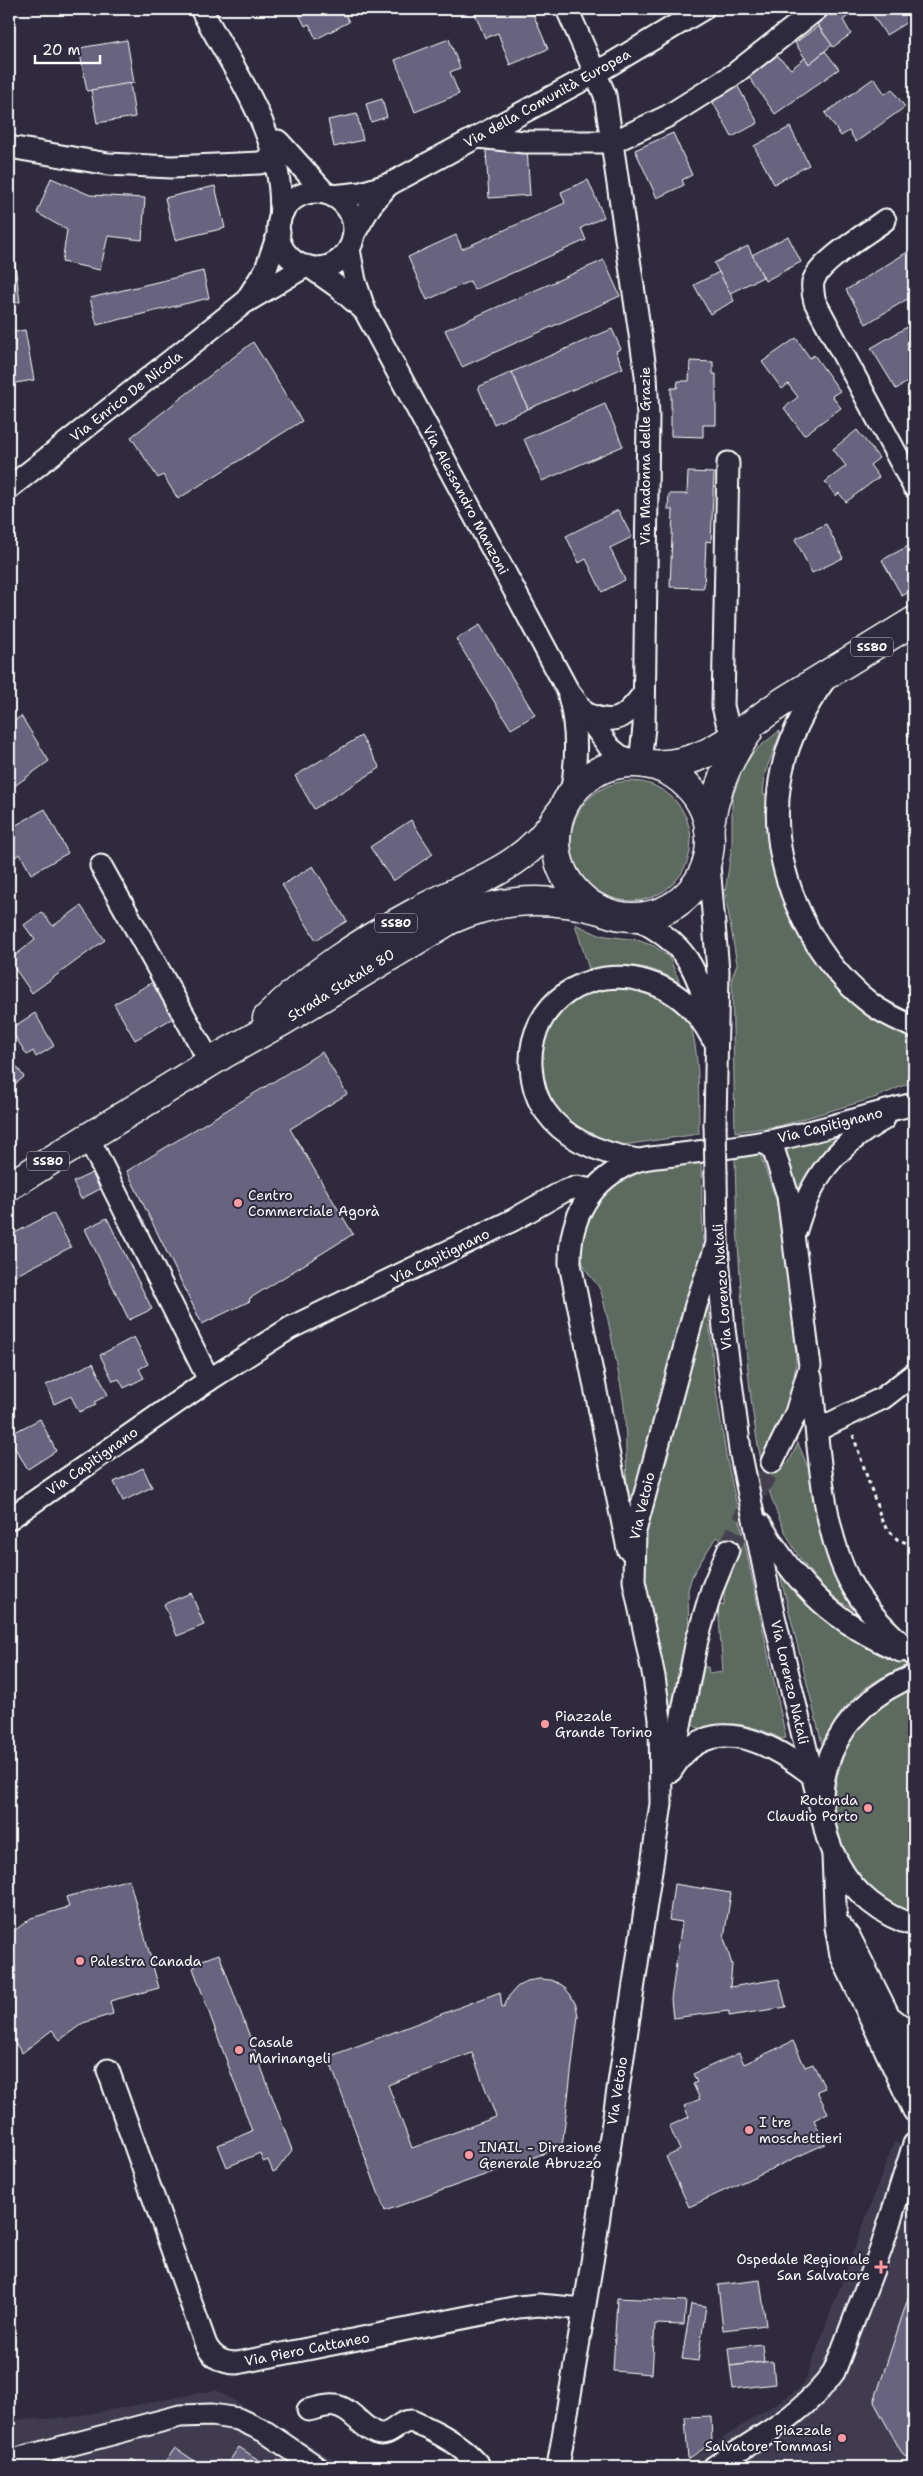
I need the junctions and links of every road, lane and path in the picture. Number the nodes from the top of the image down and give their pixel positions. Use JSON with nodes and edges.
{"nodes":[{"id":1,"x":201,"y":9,"type":"edge"},
{"id":2,"x":567,"y":9,"type":"edge"},
{"id":3,"x":703,"y":9,"type":"edge"},
{"id":4,"x":817,"y":9,"type":"edge"},
{"id":5,"x":596,"y":73,"type":"junction"},
{"id":6,"x":478,"y":137,"type":"junction"},
{"id":7,"x":613,"y":142,"type":"junction"},
{"id":8,"x":9,"y":147,"type":"edge"},
{"id":9,"x":281,"y":155,"type":"junction"},
{"id":10,"x":390,"y":184,"type":"junction"},
{"id":11,"x":329,"y":195,"type":"junction"},
{"id":12,"x":885,"y":220,"type":"dead end"},
{"id":13,"x":279,"y":226,"type":"junction"},
{"id":14,"x":351,"y":242,"type":"junction"},
{"id":15,"x":308,"y":267,"type":"junction"},
{"id":16,"x":244,"y":303,"type":"junction"},
{"id":17,"x":365,"y":311,"type":"junction"},
{"id":18,"x":728,"y":463,"type":"dead end"},
{"id":19,"x":914,"y":487,"type":"edge"},
{"id":20,"x":9,"y":488,"type":"edge"},
{"id":21,"x":914,"y":621,"type":"edge"},
{"id":22,"x":829,"y":673,"type":"junction"},
{"id":23,"x":567,"y":689,"type":"junction"},
{"id":24,"x":644,"y":693,"type":"junction"},
{"id":25,"x":585,"y":713,"type":"junction"},
{"id":26,"x":746,"y":729,"type":"junction"},
{"id":27,"x":640,"y":763,"type":"junction"},
{"id":28,"x":569,"y":797,"type":"junction"},
{"id":29,"x":709,"y":842,"type":"junction"},
{"id":30,"x":101,"y":866,"type":"dead end"},
{"id":31,"x":604,"y":911,"type":"junction"},
{"id":32,"x":633,"y":917,"type":"junction"},
{"id":33,"x":914,"y":1027,"type":"edge"},
{"id":34,"x":714,"y":1047,"type":"junction"},
{"id":35,"x":217,"y":1058,"type":"junction"},
{"id":36,"x":912,"y":1104,"type":"edge"},
{"id":37,"x":88,"y":1137,"type":"junction"},
{"id":38,"x":765,"y":1142,"type":"junction"},
{"id":39,"x":638,"y":1160,"type":"junction"},
{"id":40,"x":9,"y":1186,"type":"edge"},
{"id":41,"x":592,"y":1190,"type":"junction"},
{"id":42,"x":794,"y":1235,"type":"junction"},
{"id":43,"x":716,"y":1244,"type":"junction"},
{"id":44,"x":810,"y":1366,"type":"junction"},
{"id":45,"x":914,"y":1374,"type":"edge"},
{"id":46,"x":209,"y":1380,"type":"junction"},
{"id":47,"x":847,"y":1415,"type":"junction"},
{"id":48,"x":817,"y":1430,"type":"junction"},
{"id":49,"x":772,"y":1462,"type":"tunnel mouth"},
{"id":50,"x":754,"y":1514,"type":"junction"},
{"id":51,"x":9,"y":1519,"type":"edge"},
{"id":52,"x":914,"y":1546,"type":"edge"},
{"id":53,"x":728,"y":1550,"type":"tunnel mouth"},
{"id":54,"x":634,"y":1581,"type":"junction"},
{"id":55,"x":914,"y":1656,"type":"edge"},
{"id":56,"x":914,"y":1676,"type":"edge"},
{"id":57,"x":672,"y":1771,"type":"junction"},
{"id":58,"x":811,"y":1774,"type":"junction"},
{"id":59,"x":661,"y":1804,"type":"junction"},
{"id":60,"x":823,"y":1819,"type":"junction"},
{"id":61,"x":832,"y":1854,"type":"junction"},
{"id":62,"x":835,"y":1918,"type":"junction"},
{"id":63,"x":914,"y":1925,"type":"edge"},
{"id":64,"x":889,"y":2016,"type":"junction"},
{"id":65,"x":914,"y":2030,"type":"edge"},
{"id":66,"x":108,"y":2070,"type":"dead end"},
{"id":67,"x":914,"y":2074,"type":"edge"},
{"id":68,"x":914,"y":2111,"type":"edge"},
{"id":69,"x":914,"y":2144,"type":"edge"},
{"id":70,"x":584,"y":2309,"type":"junction"},
{"id":71,"x":308,"y":2410,"type":"dead end"},
{"id":72,"x":9,"y":2461,"type":"edge"},
{"id":73,"x":317,"y":2467,"type":"edge"},
{"id":74,"x":480,"y":2467,"type":"edge"},
{"id":75,"x":558,"y":2467,"type":"edge"},
{"id":76,"x":714,"y":2467,"type":"edge"}],
"edges":[{"from":1,"to":9,"type":"street"},
{"from":2,"to":5,"type":"street","name":"Via Madonna delle Grazie"},
{"from":3,"to":5,"type":"street","name":"Via della Comunità Europea"},
{"from":4,"to":7,"type":"street"},
{"from":5,"to":6,"type":"street","name":"Via della Comunità Europea"},
{"from":5,"to":7,"type":"street","name":"Via Madonna delle Grazie"},
{"from":6,"to":7,"type":"street"},
{"from":6,"to":10,"type":"street","name":"Via della Comunità Europea"},
{"from":7,"to":24,"type":"street","name":"Via Madonna delle Grazie"},
{"from":8,"to":9,"type":"street"},
{"from":9,"to":11,"type":"street"},
{"from":9,"to":13,"type":"street"},
{"from":10,"to":11,"type":"street","name":"Via della Comunità Europea"},
{"from":10,"to":14,"type":"street","name":"Via della Comunità Europea"},
{"from":11,"to":13,"type":"street"},
{"from":11,"to":14,"type":"street"},
{"from":12,"to":19,"type":"street"},
{"from":13,"to":15,"type":"street"},
{"from":13,"to":16,"type":"street","name":"Via Enrico De Nicola"},
{"from":14,"to":15,"type":"street"},
{"from":14,"to":17,"type":"street","name":"Via Alessandro Manzoni"},
{"from":15,"to":16,"type":"street","name":"Via Enrico De Nicola"},
{"from":15,"to":17,"type":"street","name":"Via Alessandro Manzoni"},
{"from":16,"to":20,"type":"street","name":"Via Enrico De Nicola"},
{"from":17,"to":23,"type":"street","name":"Via Alessandro Manzoni"},
{"from":18,"to":26,"type":"street"},
{"from":21,"to":22,"type":"main road","number":"SS80"},
{"from":22,"to":26,"type":"main road","number":"SS80"},
{"from":22,"to":33,"type":"street"},
{"from":23,"to":25,"type":"street","name":"Via Alessandro Manzoni"},
{"from":23,"to":28,"type":"street","name":"Via Alessandro Manzoni"},
{"from":24,"to":25,"type":"street"},
{"from":24,"to":27,"type":"street","name":"Via Madonna delle Grazie"},
{"from":25,"to":27,"type":"street","name":"Via Alessandro Manzoni"},
{"from":26,"to":27,"type":"main road","number":"SS80"},
{"from":26,"to":29,"type":"main road","number":"SS80"},
{"from":27,"to":28,"type":"main road","number":"SS80"},
{"from":27,"to":29,"type":"main road","number":"SS80"},
{"from":28,"to":31,"type":"main road","number":"SS80"},
{"from":28,"to":35,"type":"main road","name":"Strada Statale 80","number":"SS80"},
{"from":29,"to":32,"type":"main road","number":"SS80"},
{"from":29,"to":34,"type":"street","name":"Via Lorenzo Natali"},
{"from":30,"to":35,"type":"street"},
{"from":31,"to":32,"type":"main road","number":"SS80"},
{"from":31,"to":35,"type":"main road","name":"Strada Statale 80","number":"SS80"},
{"from":32,"to":34,"type":"street","name":"Via Lorenzo Natali"},
{"from":34,"to":39,"type":"street"},
{"from":34,"to":43,"type":"street","name":"Via Lorenzo Natali","bridge":true},
{"from":35,"to":37,"type":"main road","name":"Strada Statale 80","number":"SS80"},
{"from":36,"to":38,"type":"street","name":"Via Capitignano"},
{"from":36,"to":42,"type":"street"},
{"from":37,"to":40,"type":"main road","name":"Strada Statale 80","number":"SS80"},
{"from":37,"to":46,"type":"street"},
{"from":38,"to":39,"type":"street","name":"Via Capitignano"},
{"from":38,"to":42,"type":"street"},
{"from":39,"to":41,"type":"street","name":"Via Capitignano"},
{"from":41,"to":46,"type":"street","name":"Via Capitignano"},
{"from":41,"to":54,"type":"street"},
{"from":42,"to":44,"type":"street"},
{"from":43,"to":50,"type":"street","name":"Via Lorenzo Natali"},
{"from":43,"to":54,"type":"street","name":"Via Vetoio"},
{"from":44,"to":48,"type":"street"},
{"from":44,"to":49,"type":"street"},
{"from":45,"to":47,"type":"street"},
{"from":46,"to":51,"type":"street","name":"Via Capitignano"},
{"from":47,"to":48,"type":"street"},
{"from":47,"to":52,"type":"path"},
{"from":48,"to":55,"type":"street"},
{"from":50,"to":55,"type":"street","name":"Via Lorenzo Natali"},
{"from":50,"to":58,"type":"street","name":"Via Lorenzo Natali"},
{"from":53,"to":57,"type":"street"},
{"from":54,"to":59,"type":"street","name":"Via Vetoio"},
{"from":56,"to":60,"type":"street"},
{"from":57,"to":58,"type":"street","name":"Via Vetoio"},
{"from":57,"to":59,"type":"street","name":"Via Vetoio"},
{"from":58,"to":60,"type":"street","name":"Via Lorenzo Natali"},
{"from":59,"to":70,"type":"street","name":"Via Vetoio"},
{"from":60,"to":61,"type":"street"},
{"from":61,"to":62,"type":"street"},
{"from":61,"to":63,"type":"street"},
{"from":62,"to":64,"type":"street"},
{"from":62,"to":68,"type":"street"},
{"from":64,"to":65,"type":"street"},
{"from":64,"to":67,"type":"street"},
{"from":66,"to":70,"type":"street","name":"Via Piero Cattaneo"},
{"from":69,"to":76,"type":"street"},
{"from":70,"to":75,"type":"street","name":"Via Vetoio"},
{"from":71,"to":74,"type":"street"},
{"from":72,"to":73,"type":"street"}]}
